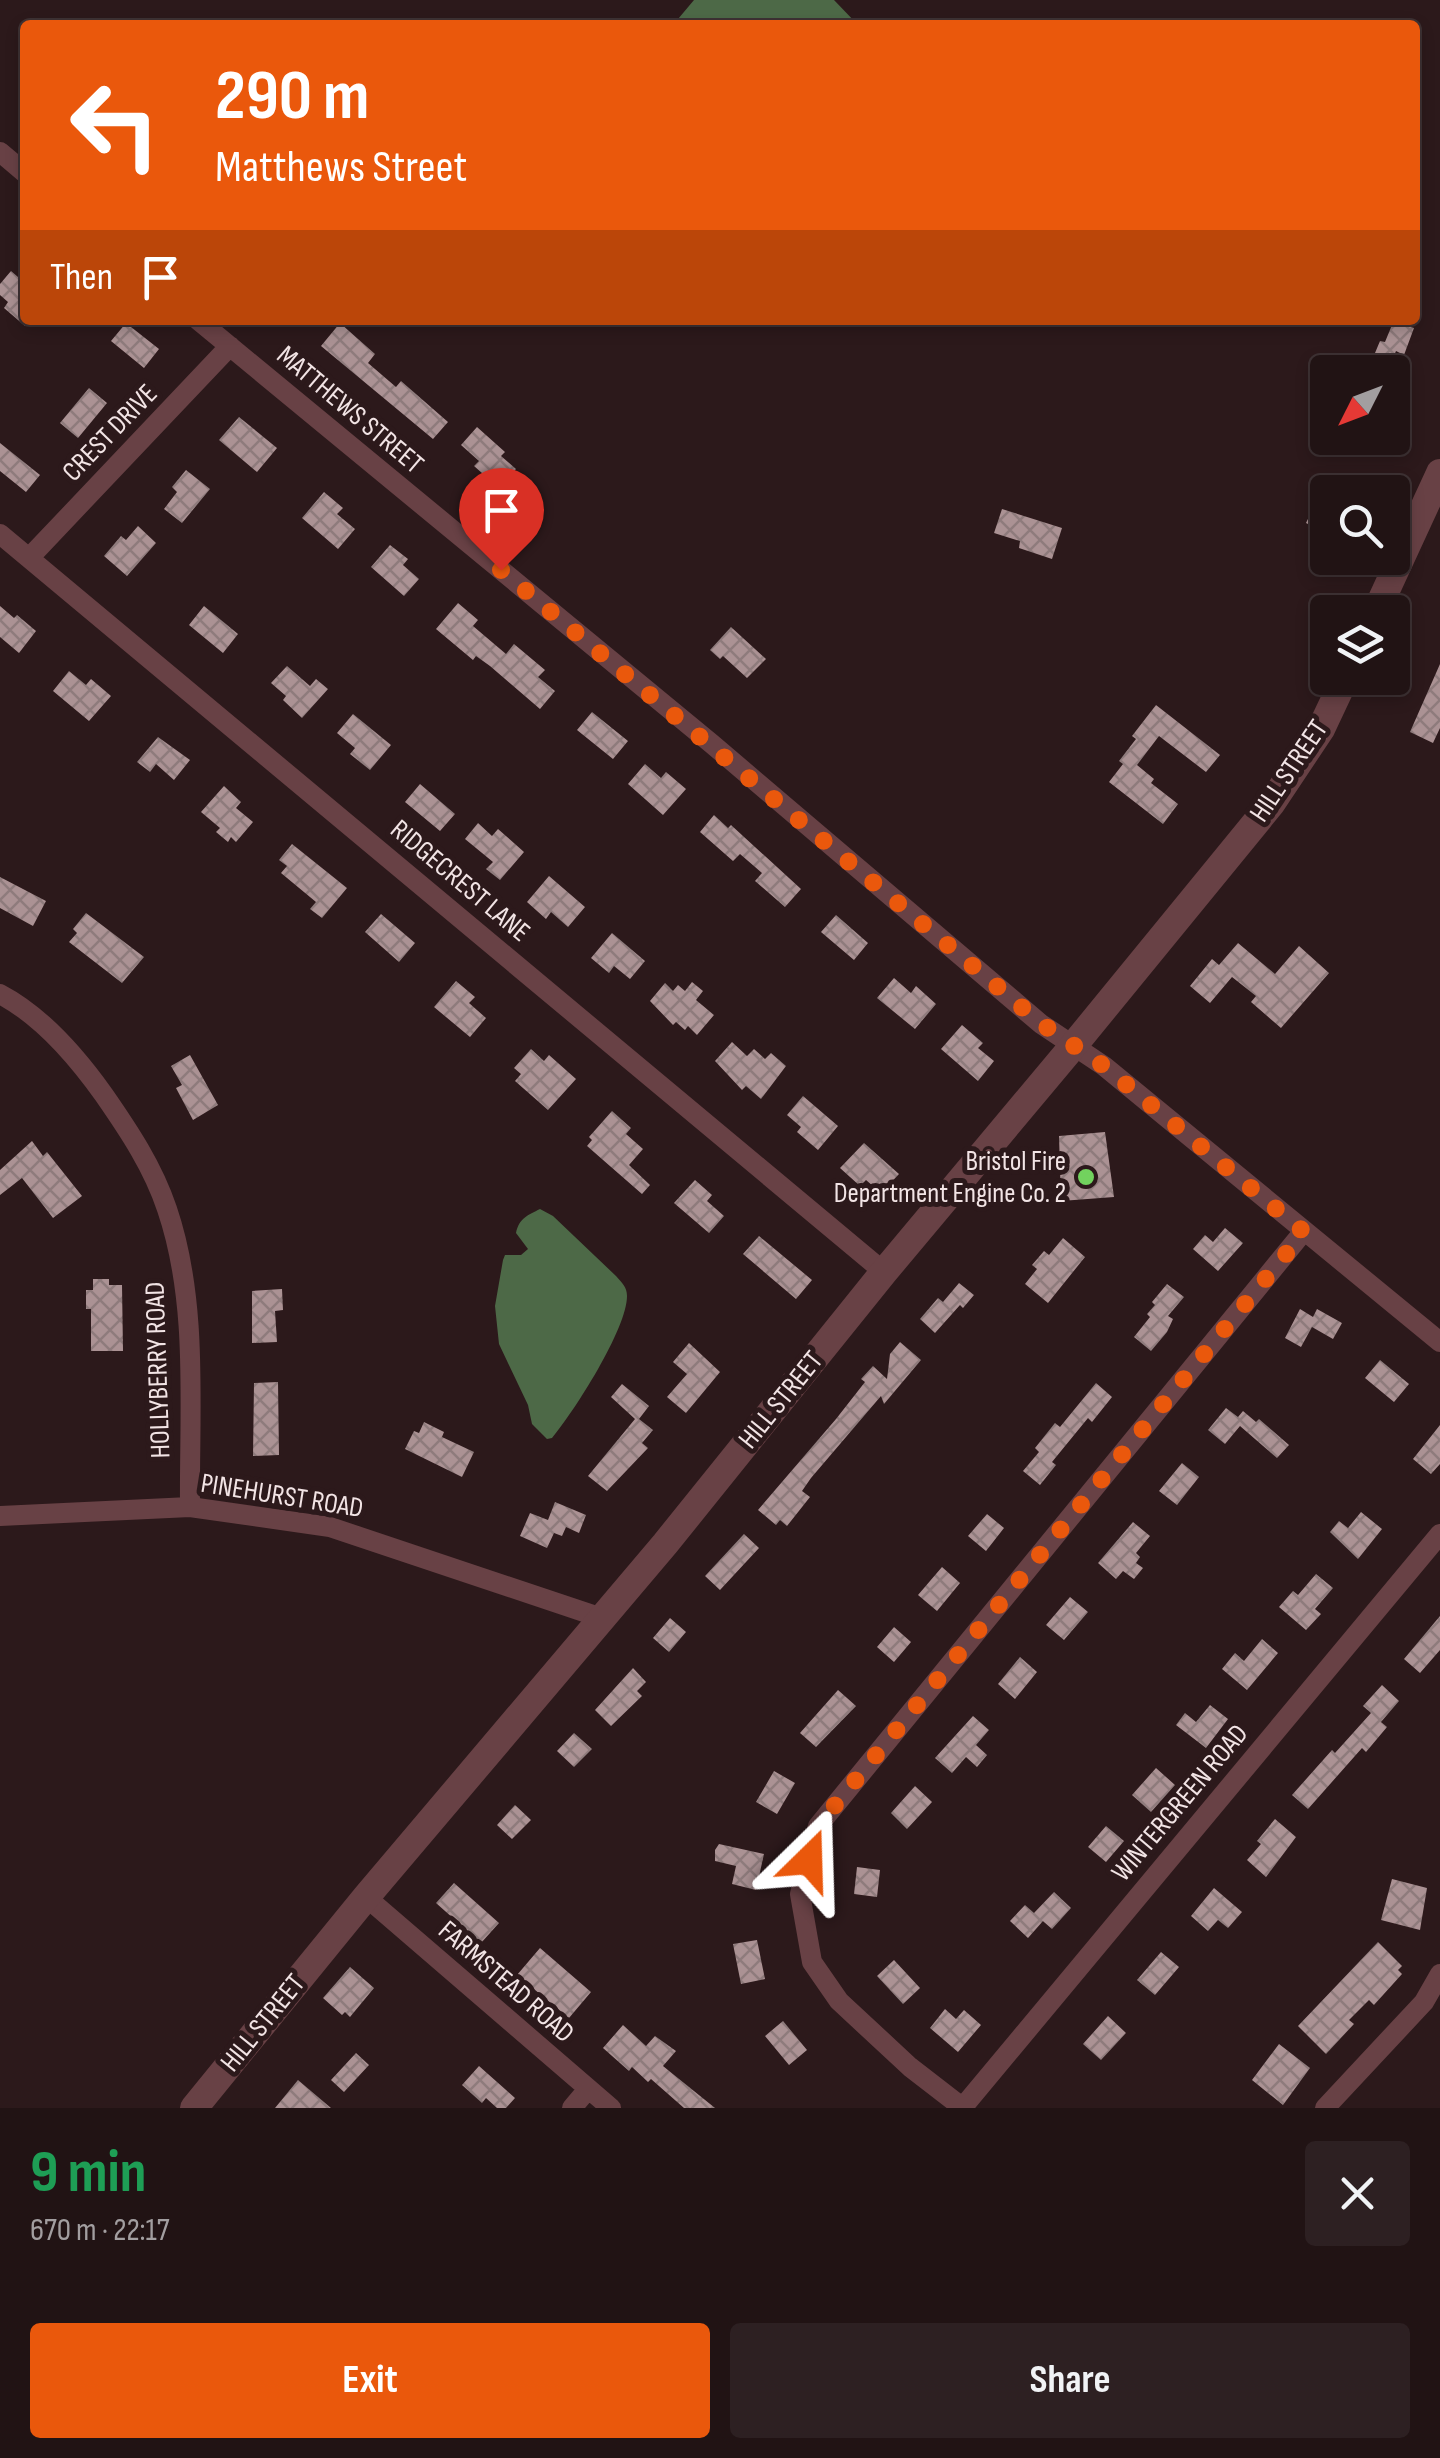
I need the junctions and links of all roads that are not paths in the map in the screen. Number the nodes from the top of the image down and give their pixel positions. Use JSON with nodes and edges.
{"nodes":[{"id":1,"x":0,"y":152,"type":"edge"},
{"id":2,"x":20,"y":170,"type":"edge"},
{"id":3,"x":204,"y":325,"type":"edge"},
{"id":4,"x":230,"y":346,"type":"junction"},
{"id":5,"x":1440,"y":473,"type":"edge"},
{"id":6,"x":0,"y":534,"type":"edge"},
{"id":7,"x":29,"y":558,"type":"junction"},
{"id":8,"x":1384,"y":595,"type":"edge"},
{"id":9,"x":1337,"y":695,"type":"edge"},
{"id":10,"x":0,"y":994,"type":"edge"},
{"id":11,"x":1074,"y":1045,"type":"junction"},
{"id":12,"x":1304,"y":1232,"type":"junction"},
{"id":13,"x":884,"y":1272,"type":"junction"},
{"id":14,"x":1440,"y":1342,"type":"edge"},
{"id":15,"x":190,"y":1507,"type":"junction"},
{"id":16,"x":0,"y":1516,"type":"edge"},
{"id":17,"x":1440,"y":1534,"type":"edge"},
{"id":18,"x":602,"y":1618,"type":"junction"},
{"id":19,"x":366,"y":1897,"type":"junction"},
{"id":20,"x":1440,"y":1974,"type":"edge"},
{"id":21,"x":588,"y":2089,"type":"junction"},
{"id":22,"x":194,"y":2108,"type":"edge"},
{"id":23,"x":572,"y":2108,"type":"edge"},
{"id":24,"x":611,"y":2108,"type":"edge"},
{"id":25,"x":963,"y":2108,"type":"edge"},
{"id":26,"x":1324,"y":2108,"type":"edge"}],
"edges":[{"from":1,"to":2,"type":"street"},
{"from":3,"to":4,"type":"street","name":"MATTHEWS STREET"},
{"from":4,"to":7,"type":"street","name":"CREST DRIVE"},
{"from":4,"to":11,"type":"street","name":"MATTHEWS STREET"},
{"from":5,"to":8,"type":"street"},
{"from":6,"to":7,"type":"street","name":"RIDGECREST LANE"},
{"from":7,"to":13,"type":"street","name":"RIDGECREST LANE"},
{"from":9,"to":11,"type":"street","name":"HILL STREET"},
{"from":10,"to":15,"type":"street","name":"HOLLYBERRY ROAD"},
{"from":11,"to":12,"type":"street","name":"MATTHEWS STREET"},
{"from":11,"to":13,"type":"street","name":"HILL STREET"},
{"from":12,"to":14,"type":"street","name":"MATTHEWS STREET"},
{"from":12,"to":25,"type":"street"},
{"from":13,"to":18,"type":"street","name":"HILL STREET"},
{"from":15,"to":16,"type":"street","name":"PINEHURST ROAD"},
{"from":15,"to":18,"type":"street","name":"PINEHURST ROAD"},
{"from":17,"to":25,"type":"street","name":"WINTERGREEN ROAD"},
{"from":18,"to":19,"type":"street","name":"HILL STREET"},
{"from":19,"to":21,"type":"street","name":"FARMSTEAD ROAD"},
{"from":19,"to":22,"type":"street","name":"HILL STREET"},
{"from":20,"to":26,"type":"street"},
{"from":21,"to":23,"type":"street"},
{"from":21,"to":24,"type":"street","name":"FARMSTEAD ROAD"}]}
